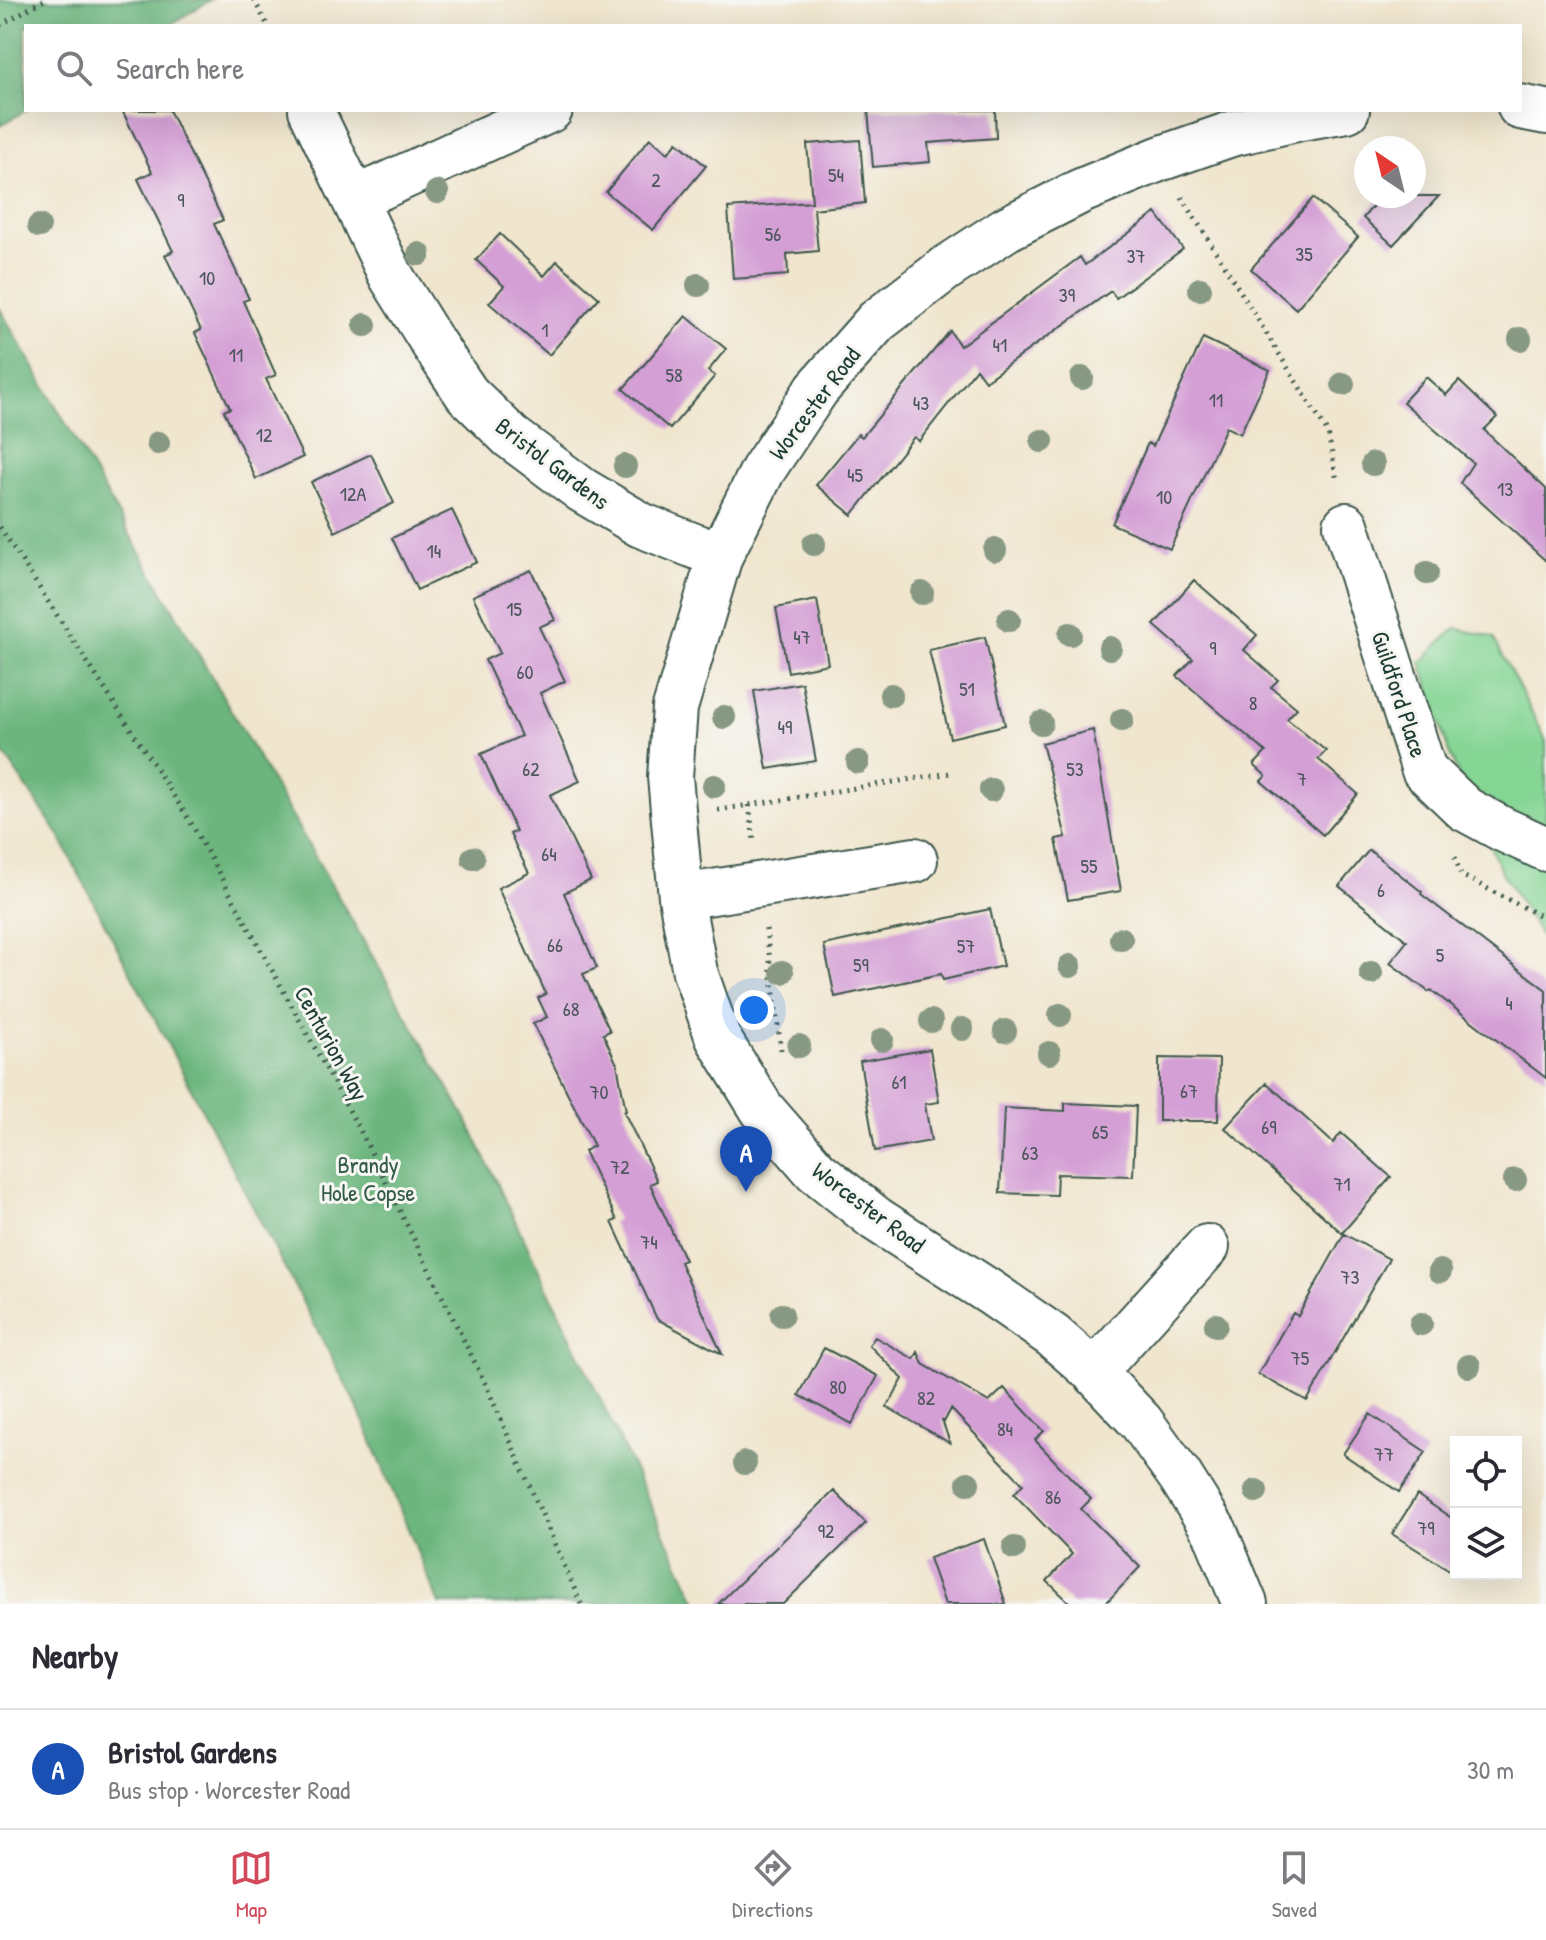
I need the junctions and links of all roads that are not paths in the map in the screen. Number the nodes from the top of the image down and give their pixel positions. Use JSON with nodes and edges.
{"nodes":[{"id":1,"x":1522,"y":107,"type":"edge"},
{"id":2,"x":312,"y":112,"type":"edge"},
{"id":3,"x":546,"y":112,"type":"edge"},
{"id":4,"x":1335,"y":112,"type":"edge"},
{"id":5,"x":1546,"y":112,"type":"edge"},
{"id":6,"x":355,"y":199,"type":"junction"},
{"id":7,"x":1346,"y":525,"type":"road end"},
{"id":8,"x":720,"y":556,"type":"junction"},
{"id":9,"x":1546,"y":849,"type":"edge"},
{"id":10,"x":915,"y":860,"type":"dead end"},
{"id":11,"x":681,"y":897,"type":"junction"},
{"id":12,"x":1207,"y":1247,"type":"dead end"},
{"id":13,"x":1094,"y":1372,"type":"junction"},
{"id":14,"x":1245,"y":1604,"type":"edge"}],
"edges":[{"from":1,"to":5,"type":"street"},
{"from":2,"to":6,"type":"street","name":"Bristol Gardens"},
{"from":3,"to":6,"type":"street"},
{"from":4,"to":8,"type":"street","name":"Worcester Road"},
{"from":6,"to":8,"type":"street","name":"Bristol Gardens"},
{"from":7,"to":9,"type":"street","name":"Guildford Place"},
{"from":8,"to":11,"type":"street","name":"Worcester Road"},
{"from":10,"to":11,"type":"street"},
{"from":11,"to":13,"type":"street","name":"Worcester Road"},
{"from":12,"to":13,"type":"street"},
{"from":13,"to":14,"type":"street","name":"Worcester Road"}]}
